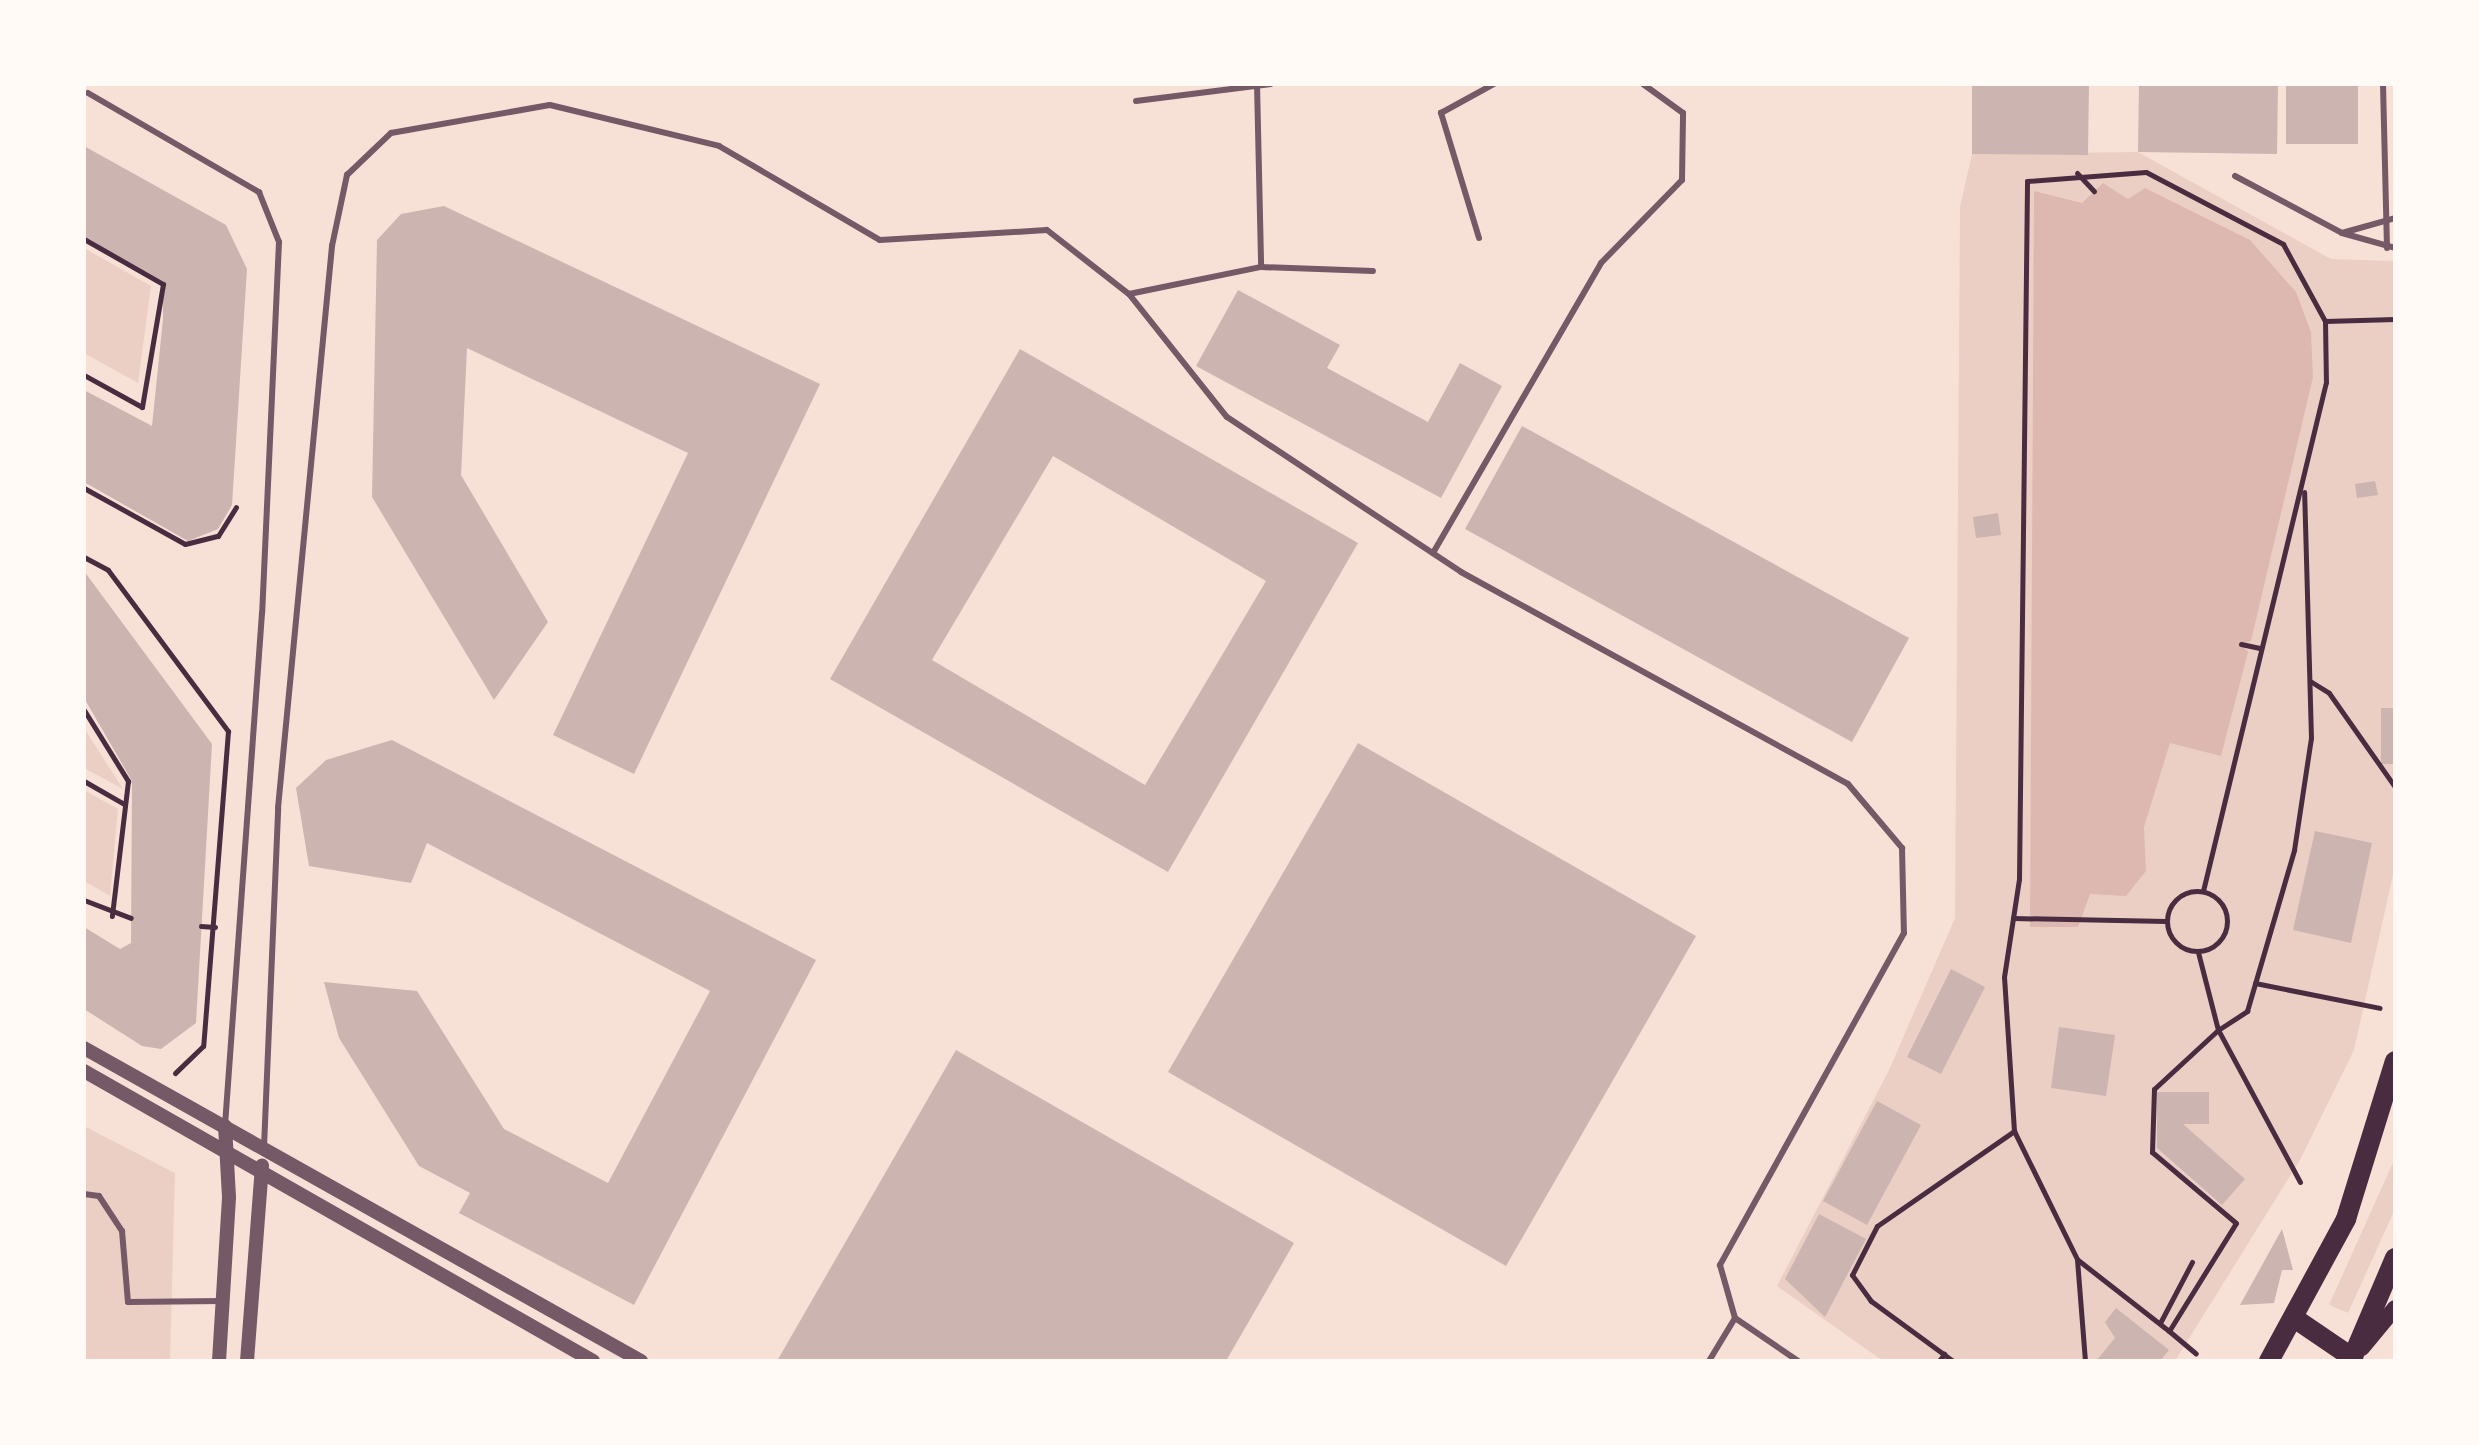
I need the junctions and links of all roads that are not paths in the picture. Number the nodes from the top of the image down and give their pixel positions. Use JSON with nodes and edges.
{"nodes":[{"id":1,"x":1271,"y":84,"type":"edge"},
{"id":2,"x":1494,"y":84,"type":"edge"},
{"id":3,"x":1643,"y":84,"type":"edge"},
{"id":4,"x":2383,"y":84,"type":"edge"},
{"id":5,"x":1258,"y":87,"type":"edge"},
{"id":6,"x":88,"y":93,"type":"dead end"},
{"id":7,"x":1136,"y":101,"type":"dead end"},
{"id":8,"x":2235,"y":176,"type":"dead end"},
{"id":9,"x":2386,"y":218,"type":"junction"},
{"id":10,"x":2395,"y":218,"type":"edge"},
{"id":11,"x":2342,"y":233,"type":"junction"},
{"id":12,"x":1479,"y":238,"type":"dead end"},
{"id":13,"x":2387,"y":248,"type":"junction"},
{"id":14,"x":2395,"y":248,"type":"edge"},
{"id":15,"x":1261,"y":267,"type":"junction"},
{"id":16,"x":1373,"y":271,"type":"dead end"},
{"id":17,"x":1129,"y":294,"type":"junction"},
{"id":18,"x":1433,"y":553,"type":"junction"},
{"id":19,"x":84,"y":1048,"type":"edge"},
{"id":20,"x":2394,"y":1069,"type":"edge"},
{"id":21,"x":84,"y":1071,"type":"edge"},
{"id":22,"x":225,"y":1126,"type":"junction"},
{"id":23,"x":264,"y":1149,"type":"junction"},
{"id":24,"x":227,"y":1151,"type":"junction"},
{"id":25,"x":261,"y":1172,"type":"junction"},
{"id":26,"x":84,"y":1194,"type":"edge"},
{"id":27,"x":2395,"y":1258,"type":"edge"},
{"id":28,"x":223,"y":1301,"type":"junction"},
{"id":29,"x":2395,"y":1308,"type":"edge"},
{"id":30,"x":1735,"y":1318,"type":"junction"},
{"id":31,"x":2297,"y":1320,"type":"junction"},
{"id":32,"x":2352,"y":1360,"type":"edge"},
{"id":33,"x":219,"y":1361,"type":"edge"},
{"id":34,"x":247,"y":1361,"type":"edge"},
{"id":35,"x":593,"y":1361,"type":"edge"},
{"id":36,"x":641,"y":1361,"type":"edge"},
{"id":37,"x":1709,"y":1361,"type":"edge"},
{"id":38,"x":1798,"y":1361,"type":"edge"},
{"id":39,"x":2269,"y":1361,"type":"edge"}],
"edges":[{"from":1,"to":5,"type":"lane"},
{"from":2,"to":12,"type":"lane"},
{"from":3,"to":18,"type":"lane"},
{"from":4,"to":9,"type":"lane"},
{"from":5,"to":7,"type":"lane"},
{"from":5,"to":15,"type":"lane"},
{"from":6,"to":22,"type":"lane"},
{"from":8,"to":11,"type":"lane"},
{"from":9,"to":10,"type":"lane"},
{"from":9,"to":11,"type":"lane"},
{"from":9,"to":13,"type":"lane"},
{"from":11,"to":13,"type":"lane"},
{"from":13,"to":14,"type":"lane"},
{"from":15,"to":16,"type":"lane"},
{"from":15,"to":17,"type":"lane"},
{"from":17,"to":18,"type":"lane"},
{"from":17,"to":23,"type":"lane"},
{"from":18,"to":30,"type":"lane"},
{"from":19,"to":22,"type":"street"},
{"from":20,"to":31,"type":"main road"},
{"from":21,"to":24,"type":"street"},
{"from":22,"to":23,"type":"street"},
{"from":22,"to":24,"type":"street"},
{"from":23,"to":25,"type":"street"},
{"from":23,"to":36,"type":"street"},
{"from":24,"to":25,"type":"street"},
{"from":24,"to":28,"type":"street"},
{"from":25,"to":34,"type":"street"},
{"from":25,"to":35,"type":"street"},
{"from":26,"to":28,"type":"lane"},
{"from":27,"to":32,"type":"main road"},
{"from":28,"to":33,"type":"street"},
{"from":29,"to":32,"type":"main road"},
{"from":30,"to":37,"type":"lane"},
{"from":30,"to":38,"type":"lane"},
{"from":31,"to":32,"type":"main road"},
{"from":31,"to":39,"type":"main road"}]}
